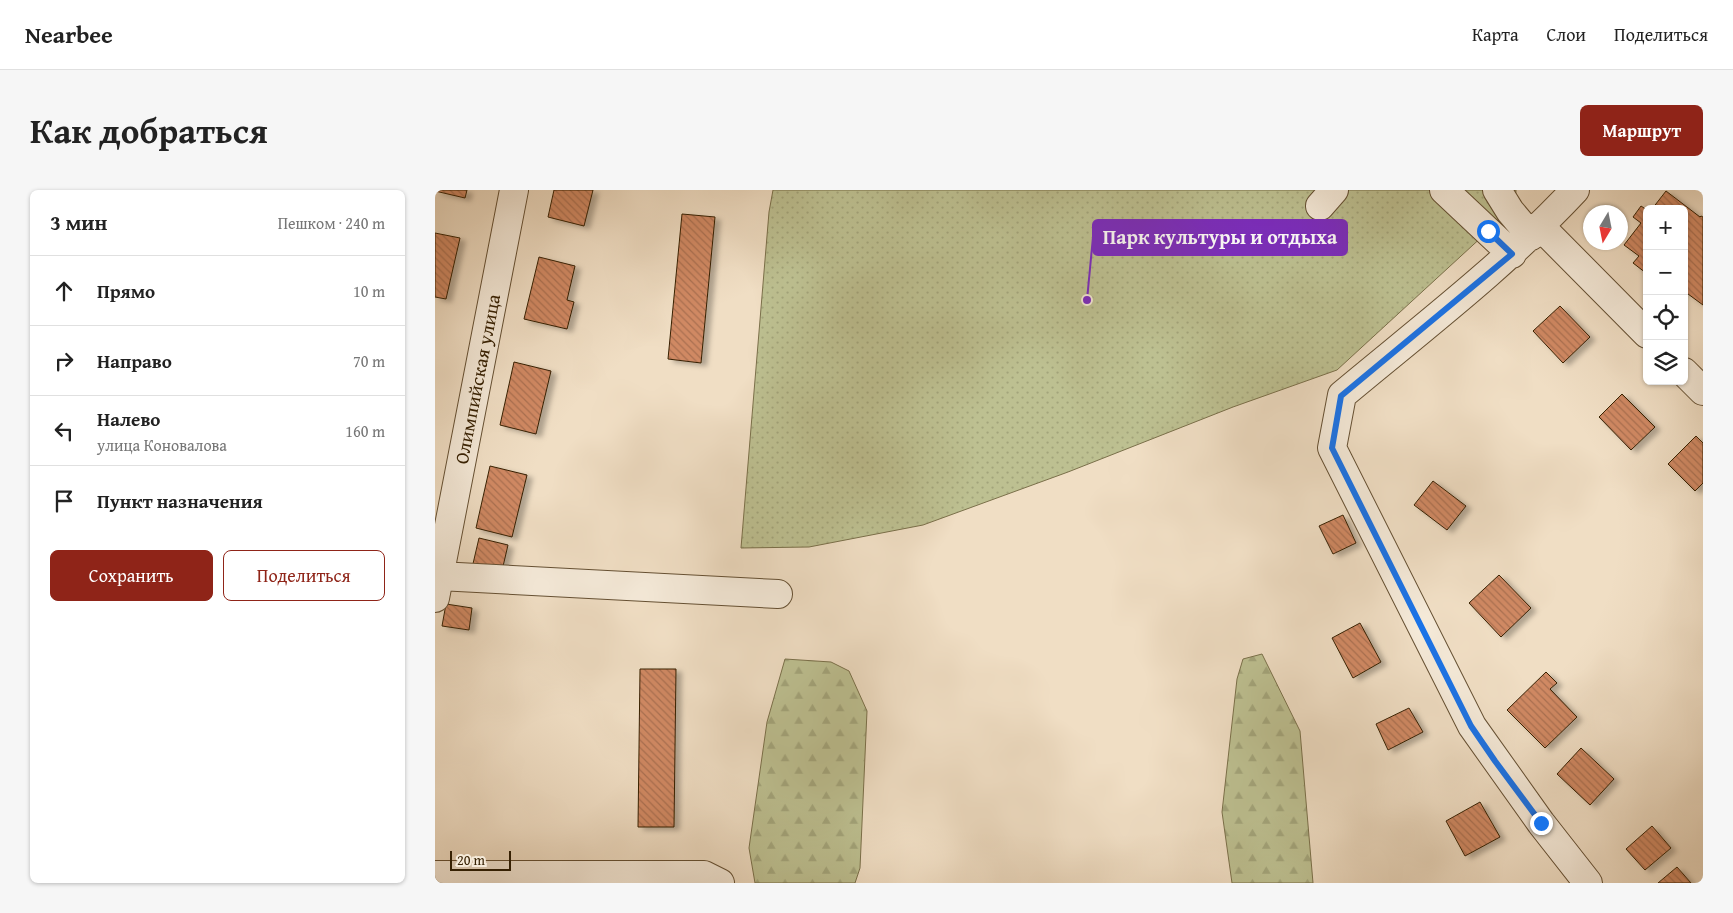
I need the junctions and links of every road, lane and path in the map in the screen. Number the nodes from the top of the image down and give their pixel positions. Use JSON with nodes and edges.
{"nodes":[{"id":1,"x":514,"y":190,"type":"edge"},
{"id":2,"x":1444,"y":190,"type":"edge"},
{"id":3,"x":1497,"y":190,"type":"edge"},
{"id":4,"x":1575,"y":190,"type":"edge"},
{"id":5,"x":1528,"y":239,"type":"junction"},
{"id":6,"x":1643,"y":331,"type":"edge"},
{"id":7,"x":1688,"y":376,"type":"edge"},
{"id":8,"x":1703,"y":391,"type":"edge"},
{"id":9,"x":437,"y":587,"type":"edge"},
{"id":10,"x":779,"y":594,"type":"dead end"},
{"id":11,"x":435,"y":875,"type":"edge"},
{"id":12,"x":720,"y":883,"type":"edge"},
{"id":13,"x":1588,"y":883,"type":"edge"}],
"edges":[{"from":1,"to":9,"type":"street","name":"Олимпийская улица"},
{"from":2,"to":5,"type":"street"},
{"from":3,"to":5,"type":"street"},
{"from":4,"to":5,"type":"street"},
{"from":5,"to":6,"type":"street"},
{"from":5,"to":13,"type":"street"},
{"from":7,"to":8,"type":"street"},
{"from":9,"to":10,"type":"street"},
{"from":11,"to":12,"type":"street"}]}
